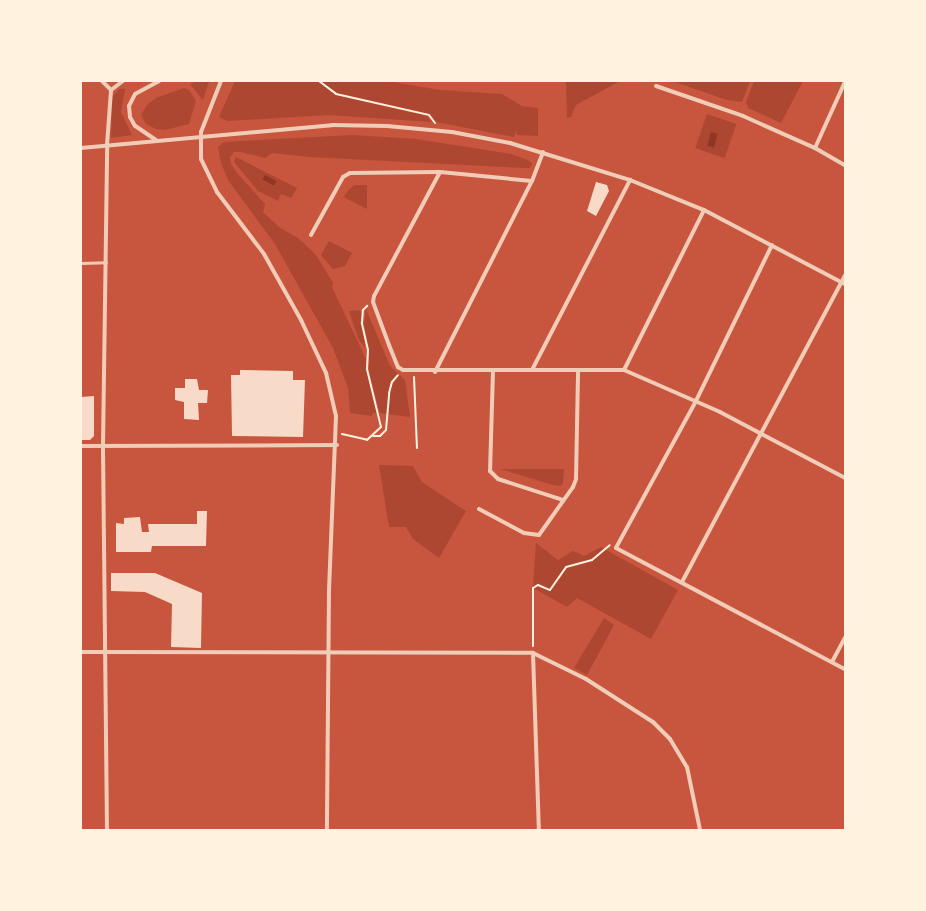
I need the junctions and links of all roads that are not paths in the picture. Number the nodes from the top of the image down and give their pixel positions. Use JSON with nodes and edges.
{"nodes":[{"id":1,"x":102,"y":81,"type":"edge"},
{"id":2,"x":123,"y":81,"type":"edge"},
{"id":3,"x":159,"y":81,"type":"edge"},
{"id":4,"x":221,"y":81,"type":"edge"},
{"id":5,"x":845,"y":82,"type":"edge"},
{"id":6,"x":656,"y":86,"type":"dead end"},
{"id":7,"x":110,"y":90,"type":"junction"},
{"id":8,"x":157,"y":140,"type":"junction"},
{"id":9,"x":107,"y":145,"type":"junction"},
{"id":10,"x":81,"y":148,"type":"edge"},
{"id":11,"x":815,"y":148,"type":"junction"},
{"id":12,"x":544,"y":152,"type":"junction"},
{"id":13,"x":845,"y":165,"type":"edge"},
{"id":14,"x":440,"y":172,"type":"junction"},
{"id":15,"x":630,"y":180,"type":"junction"},
{"id":16,"x":532,"y":181,"type":"junction"},
{"id":17,"x":704,"y":210,"type":"junction"},
{"id":18,"x":310,"y":235,"type":"dead end"},
{"id":19,"x":772,"y":246,"type":"junction"},
{"id":20,"x":106,"y":262,"type":"junction"},
{"id":21,"x":81,"y":263,"type":"edge"},
{"id":22,"x":845,"y":275,"type":"edge"},
{"id":23,"x":843,"y":283,"type":"edge"},
{"id":24,"x":532,"y":370,"type":"junction"},
{"id":25,"x":578,"y":370,"type":"junction"},
{"id":26,"x":624,"y":370,"type":"junction"},
{"id":27,"x":493,"y":371,"type":"junction"},
{"id":28,"x":435,"y":372,"type":"junction"},
{"id":29,"x":696,"y":401,"type":"junction"},
{"id":30,"x":761,"y":434,"type":"junction"},
{"id":31,"x":337,"y":445,"type":"junction"},
{"id":32,"x":81,"y":446,"type":"edge"},
{"id":33,"x":103,"y":446,"type":"junction"},
{"id":34,"x":845,"y":478,"type":"edge"},
{"id":35,"x":563,"y":500,"type":"junction"},
{"id":36,"x":479,"y":509,"type":"dead end"},
{"id":37,"x":682,"y":582,"type":"junction"},
{"id":38,"x":845,"y":638,"type":"edge"},
{"id":39,"x":81,"y":652,"type":"edge"},
{"id":40,"x":104,"y":652,"type":"junction"},
{"id":41,"x":329,"y":652,"type":"junction"},
{"id":42,"x":534,"y":653,"type":"junction"},
{"id":43,"x":832,"y":662,"type":"junction"},
{"id":44,"x":845,"y":669,"type":"edge"},
{"id":45,"x":107,"y":830,"type":"edge"},
{"id":46,"x":328,"y":830,"type":"edge"},
{"id":47,"x":539,"y":830,"type":"edge"},
{"id":48,"x":700,"y":830,"type":"edge"}],
"edges":[{"from":1,"to":7,"type":"street"},
{"from":2,"to":7,"type":"street"},
{"from":3,"to":8,"type":"street"},
{"from":4,"to":31,"type":"street"},
{"from":5,"to":11,"type":"street"},
{"from":6,"to":11,"type":"street"},
{"from":7,"to":9,"type":"street"},
{"from":8,"to":9,"type":"street"},
{"from":8,"to":12,"type":"street"},
{"from":9,"to":10,"type":"street"},
{"from":9,"to":20,"type":"street"},
{"from":11,"to":13,"type":"street"},
{"from":12,"to":15,"type":"street"},
{"from":12,"to":16,"type":"street"},
{"from":14,"to":16,"type":"street"},
{"from":14,"to":18,"type":"street"},
{"from":14,"to":28,"type":"street"},
{"from":15,"to":17,"type":"street"},
{"from":15,"to":24,"type":"street"},
{"from":16,"to":28,"type":"street"},
{"from":17,"to":19,"type":"street"},
{"from":17,"to":26,"type":"street"},
{"from":19,"to":23,"type":"street"},
{"from":19,"to":29,"type":"street"},
{"from":20,"to":21,"type":"lane"},
{"from":20,"to":33,"type":"street"},
{"from":22,"to":23,"type":"street"},
{"from":23,"to":30,"type":"street"},
{"from":24,"to":25,"type":"street"},
{"from":24,"to":27,"type":"street"},
{"from":25,"to":26,"type":"street"},
{"from":25,"to":35,"type":"street"},
{"from":26,"to":29,"type":"street"},
{"from":27,"to":28,"type":"street"},
{"from":27,"to":35,"type":"street"},
{"from":29,"to":30,"type":"street"},
{"from":29,"to":37,"type":"street"},
{"from":30,"to":34,"type":"street"},
{"from":30,"to":37,"type":"street"},
{"from":31,"to":33,"type":"street"},
{"from":31,"to":41,"type":"street"},
{"from":32,"to":33,"type":"street"},
{"from":33,"to":40,"type":"street"},
{"from":35,"to":36,"type":"street"},
{"from":37,"to":43,"type":"street"},
{"from":38,"to":43,"type":"street"},
{"from":39,"to":40,"type":"street"},
{"from":40,"to":41,"type":"street"},
{"from":40,"to":45,"type":"street"},
{"from":41,"to":42,"type":"street"},
{"from":41,"to":46,"type":"street"},
{"from":42,"to":47,"type":"street"},
{"from":42,"to":48,"type":"street"},
{"from":43,"to":44,"type":"street"}]}
